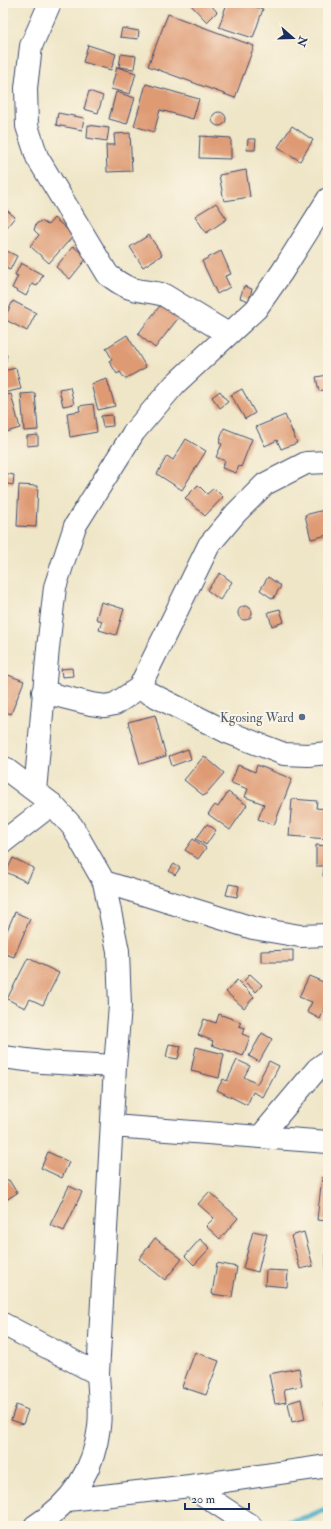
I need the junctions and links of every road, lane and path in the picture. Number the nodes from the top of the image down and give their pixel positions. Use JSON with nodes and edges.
{"nodes":[{"id":1,"x":50,"y":3,"type":"edge"},
{"id":2,"x":328,"y":199,"type":"edge"},
{"id":3,"x":228,"y":334,"type":"junction"},
{"id":4,"x":328,"y":462,"type":"edge"},
{"id":5,"x":139,"y":688,"type":"junction"},
{"id":6,"x":43,"y":692,"type":"junction"},
{"id":7,"x":328,"y":753,"type":"edge"},
{"id":8,"x":3,"y":767,"type":"edge"},
{"id":9,"x":35,"y":791,"type":"junction"},
{"id":10,"x":52,"y":804,"type":"junction"},
{"id":11,"x":3,"y":842,"type":"edge"},
{"id":12,"x":104,"y":882,"type":"junction"},
{"id":13,"x":328,"y":935,"type":"edge"},
{"id":14,"x":3,"y":1057,"type":"edge"},
{"id":15,"x":328,"y":1061,"type":"edge"},
{"id":16,"x":115,"y":1066,"type":"junction"},
{"id":17,"x":112,"y":1126,"type":"junction"},
{"id":18,"x":260,"y":1137,"type":"junction"},
{"id":19,"x":328,"y":1142,"type":"edge"},
{"id":20,"x":4,"y":1326,"type":"edge"},
{"id":21,"x":98,"y":1374,"type":"junction"},
{"id":22,"x":328,"y":1466,"type":"edge"},
{"id":23,"x":190,"y":1486,"type":"junction"},
{"id":24,"x":68,"y":1500,"type":"junction"},
{"id":25,"x":35,"y":1526,"type":"edge"},
{"id":26,"x":251,"y":1526,"type":"edge"}],
"edges":[{"from":1,"to":3,"type":"street"},
{"from":2,"to":3,"type":"street"},
{"from":3,"to":6,"type":"street"},
{"from":4,"to":5,"type":"street"},
{"from":5,"to":6,"type":"street"},
{"from":5,"to":7,"type":"street"},
{"from":6,"to":9,"type":"street"},
{"from":8,"to":9,"type":"street"},
{"from":9,"to":10,"type":"street"},
{"from":10,"to":11,"type":"street"},
{"from":10,"to":12,"type":"street"},
{"from":12,"to":13,"type":"street"},
{"from":12,"to":16,"type":"street"},
{"from":14,"to":16,"type":"street"},
{"from":15,"to":18,"type":"street"},
{"from":16,"to":17,"type":"street"},
{"from":17,"to":18,"type":"street"},
{"from":17,"to":21,"type":"street"},
{"from":18,"to":19,"type":"street"},
{"from":20,"to":21,"type":"street"},
{"from":21,"to":24,"type":"street"},
{"from":22,"to":23,"type":"street"},
{"from":23,"to":24,"type":"street"},
{"from":23,"to":26,"type":"street"},
{"from":24,"to":25,"type":"street"}]}
